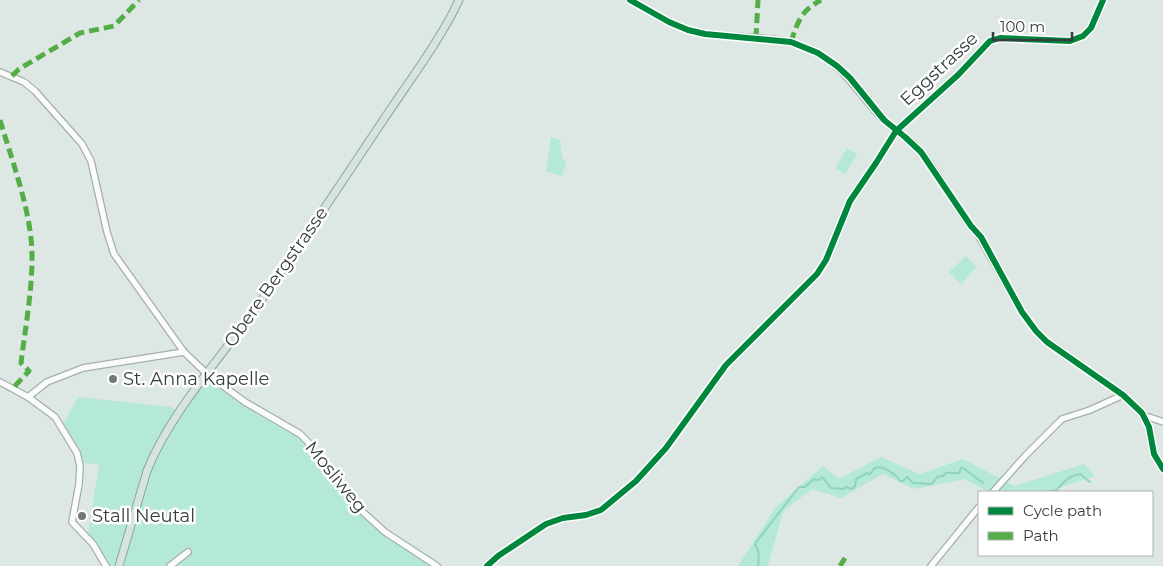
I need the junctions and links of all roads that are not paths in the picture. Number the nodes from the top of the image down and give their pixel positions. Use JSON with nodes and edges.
{"nodes":[{"id":1,"x":459,"y":0,"type":"edge"},
{"id":2,"x":630,"y":0,"type":"edge"},
{"id":3,"x":1103,"y":0,"type":"edge"},
{"id":4,"x":0,"y":72,"type":"edge"},
{"id":5,"x":896,"y":131,"type":"junction"},
{"id":6,"x":184,"y":352,"type":"junction"},
{"id":7,"x":208,"y":374,"type":"junction"},
{"id":8,"x":0,"y":382,"type":"edge"},
{"id":9,"x":1123,"y":395,"type":"junction"},
{"id":10,"x":28,"y":397,"type":"junction"},
{"id":11,"x":1145,"y":417,"type":"junction"},
{"id":12,"x":1163,"y":422,"type":"edge"},
{"id":13,"x":1163,"y":469,"type":"edge"},
{"id":14,"x":994,"y":491,"type":"edge"},
{"id":15,"x":978,"y":508,"type":"edge"},
{"id":16,"x":188,"y":552,"type":"dead end"},
{"id":17,"x":106,"y":566,"type":"edge"},
{"id":18,"x":119,"y":566,"type":"edge"},
{"id":19,"x":170,"y":566,"type":"edge"},
{"id":20,"x":437,"y":566,"type":"edge"},
{"id":21,"x":487,"y":566,"type":"edge"},
{"id":22,"x":931,"y":566,"type":"edge"}],
"edges":[{"from":1,"to":7,"type":"main road","name":"Obere Bergstrasse"},
{"from":2,"to":5,"type":"street"},
{"from":3,"to":5,"type":"street","name":"Eggstrasse"},
{"from":4,"to":6,"type":"street","name":"Mosliweg"},
{"from":5,"to":9,"type":"street"},
{"from":5,"to":21,"type":"street","name":"Eggstrasse"},
{"from":6,"to":7,"type":"street","name":"Mosliweg"},
{"from":6,"to":10,"type":"street"},
{"from":7,"to":18,"type":"main road","name":"Obere Bergstrasse"},
{"from":7,"to":20,"type":"street","name":"Mosliweg"},
{"from":8,"to":10,"type":"street"},
{"from":9,"to":11,"type":"street"},
{"from":9,"to":14,"type":"street"},
{"from":10,"to":17,"type":"street"},
{"from":11,"to":12,"type":"street"},
{"from":11,"to":13,"type":"street"},
{"from":15,"to":22,"type":"street"},
{"from":16,"to":19,"type":"street"}]}
